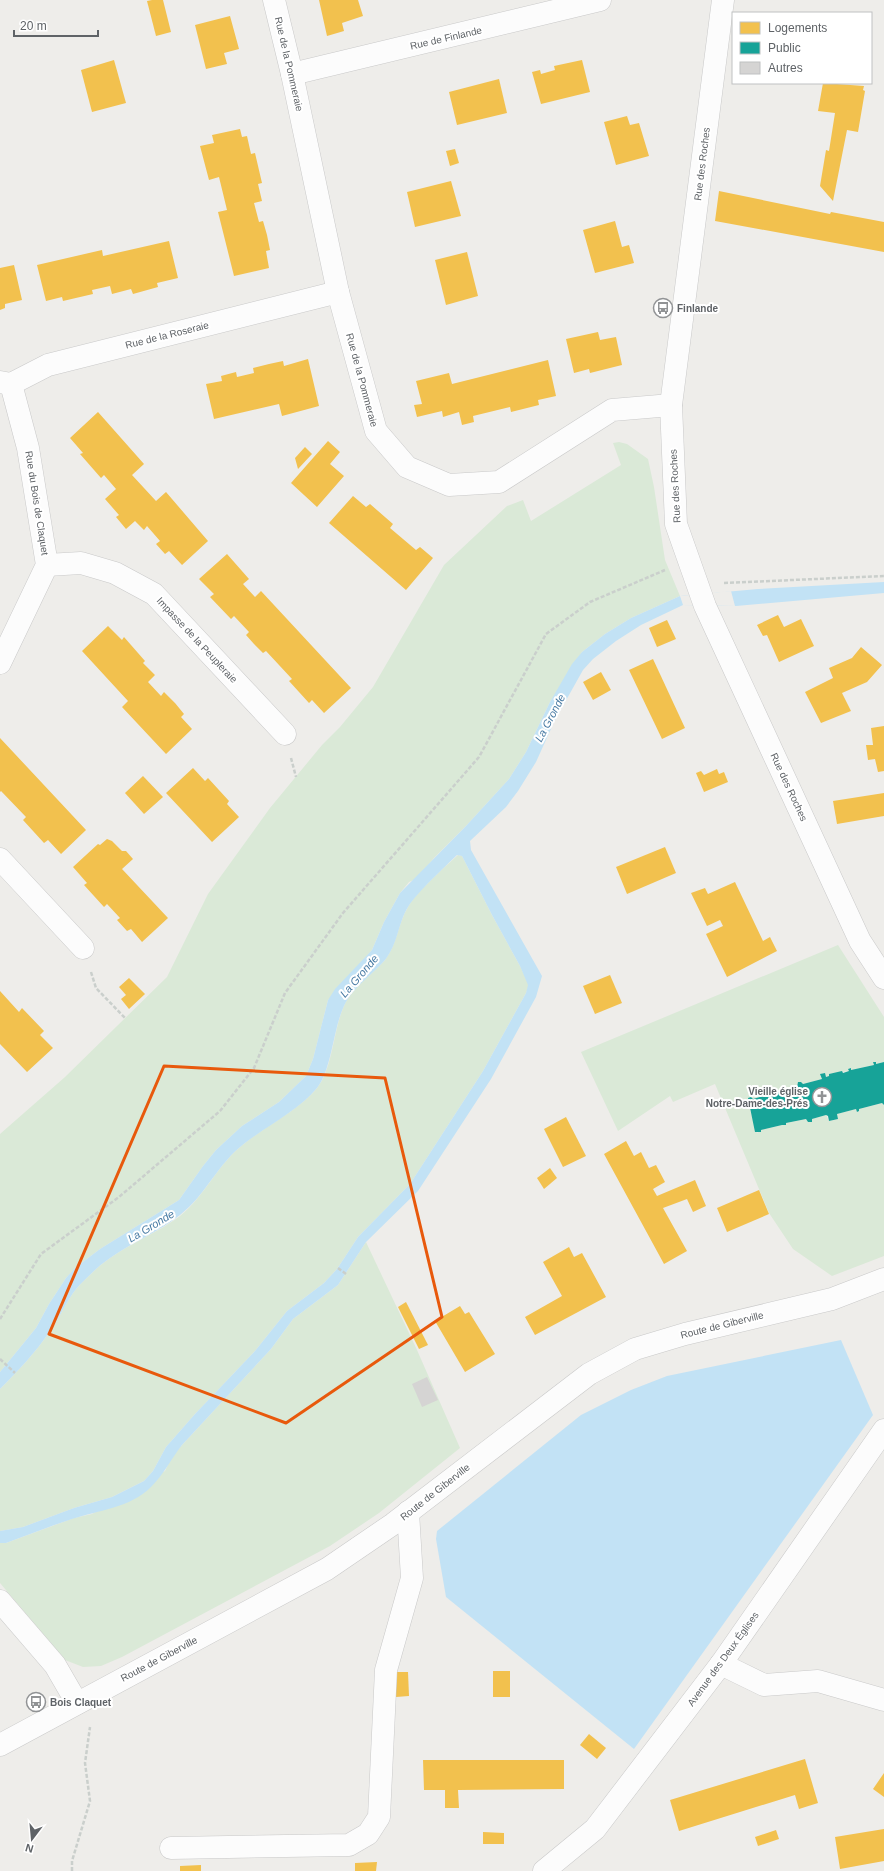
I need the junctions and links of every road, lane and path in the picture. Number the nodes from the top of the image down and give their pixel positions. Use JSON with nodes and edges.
{"nodes":[{"id":1,"x":274,"y":0,"type":"edge"},
{"id":2,"x":600,"y":0,"type":"edge"},
{"id":3,"x":723,"y":0,"type":"edge"},
{"id":4,"x":531,"y":8,"type":"edge"},
{"id":5,"x":292,"y":74,"type":"junction"},
{"id":6,"x":338,"y":292,"type":"junction"},
{"id":7,"x":5,"y":383,"type":"edge"},
{"id":8,"x":671,"y":405,"type":"junction"},
{"id":9,"x":47,"y":565,"type":"junction"},
{"id":10,"x":884,"y":576,"type":"edge"},
{"id":11,"x":700,"y":594,"type":"junction"},
{"id":12,"x":0,"y":663,"type":"edge"},
{"id":13,"x":285,"y":734,"type":"dead end"},
{"id":14,"x":0,"y":859,"type":"edge"},
{"id":15,"x":82,"y":948,"type":"joint"},
{"id":16,"x":884,"y":978,"type":"edge"},
{"id":17,"x":126,"y":1019,"type":"dead end"},
{"id":18,"x":338,"y":1268,"type":"dead end"},
{"id":19,"x":346,"y":1274,"type":"dead end"},
{"id":20,"x":884,"y":1279,"type":"edge"},
{"id":21,"x":0,"y":1319,"type":"edge"},
{"id":22,"x":0,"y":1359,"type":"edge"},
{"id":23,"x":15,"y":1373,"type":"dead end"},
{"id":24,"x":884,"y":1430,"type":"edge"},
{"id":25,"x":408,"y":1512,"type":"junction"},
{"id":26,"x":0,"y":1601,"type":"edge"},
{"id":27,"x":721,"y":1664,"type":"junction"},
{"id":28,"x":884,"y":1700,"type":"edge"},
{"id":29,"x":77,"y":1703,"type":"junction"},
{"id":30,"x":88,"y":1736,"type":"dead end"},
{"id":31,"x":0,"y":1745,"type":"edge"},
{"id":32,"x":172,"y":1848,"type":"dead end"},
{"id":33,"x":72,"y":1871,"type":"edge"},
{"id":34,"x":544,"y":1871,"type":"edge"}],
"edges":[{"from":1,"to":5,"type":"street","name":"Rue de la Pommeraie"},
{"from":2,"to":4,"type":"street","name":"Rue de Finlande"},
{"from":3,"to":8,"type":"street","name":"Rue des Roches"},
{"from":4,"to":5,"type":"street","name":"Rue de Finlande"},
{"from":5,"to":6,"type":"street","name":"Rue de la Pommeraie"},
{"from":6,"to":7,"type":"street","name":"Rue de la Roseraie"},
{"from":6,"to":8,"type":"street","name":"Rue de la Pommeraie"},
{"from":7,"to":9,"type":"street","name":"Rue du Bois de Claquet"},
{"from":8,"to":11,"type":"street","name":"Rue des Roches"},
{"from":9,"to":12,"type":"street","name":"Rue du Bois de Claquet"},
{"from":9,"to":13,"type":"street","name":"Impasse de la Peupleraie"},
{"from":10,"to":11,"type":"path"},
{"from":11,"to":16,"type":"street","name":"Rue des Roches"},
{"from":11,"to":21,"type":"path"},
{"from":14,"to":15,"type":"street"},
{"from":15,"to":17,"type":"path"},
{"from":18,"to":19,"type":"path"},
{"from":20,"to":25,"type":"street","name":"Route de Giberville"},
{"from":22,"to":23,"type":"path"},
{"from":24,"to":27,"type":"street","name":"Avenue des Deux Églises"},
{"from":25,"to":29,"type":"street","name":"Route de Giberville"},
{"from":25,"to":32,"type":"street"},
{"from":26,"to":29,"type":"street"},
{"from":27,"to":28,"type":"street"},
{"from":27,"to":34,"type":"street","name":"Avenue des Deux Églises"},
{"from":29,"to":31,"type":"street","name":"Route de Giberville"},
{"from":30,"to":33,"type":"path"}]}
